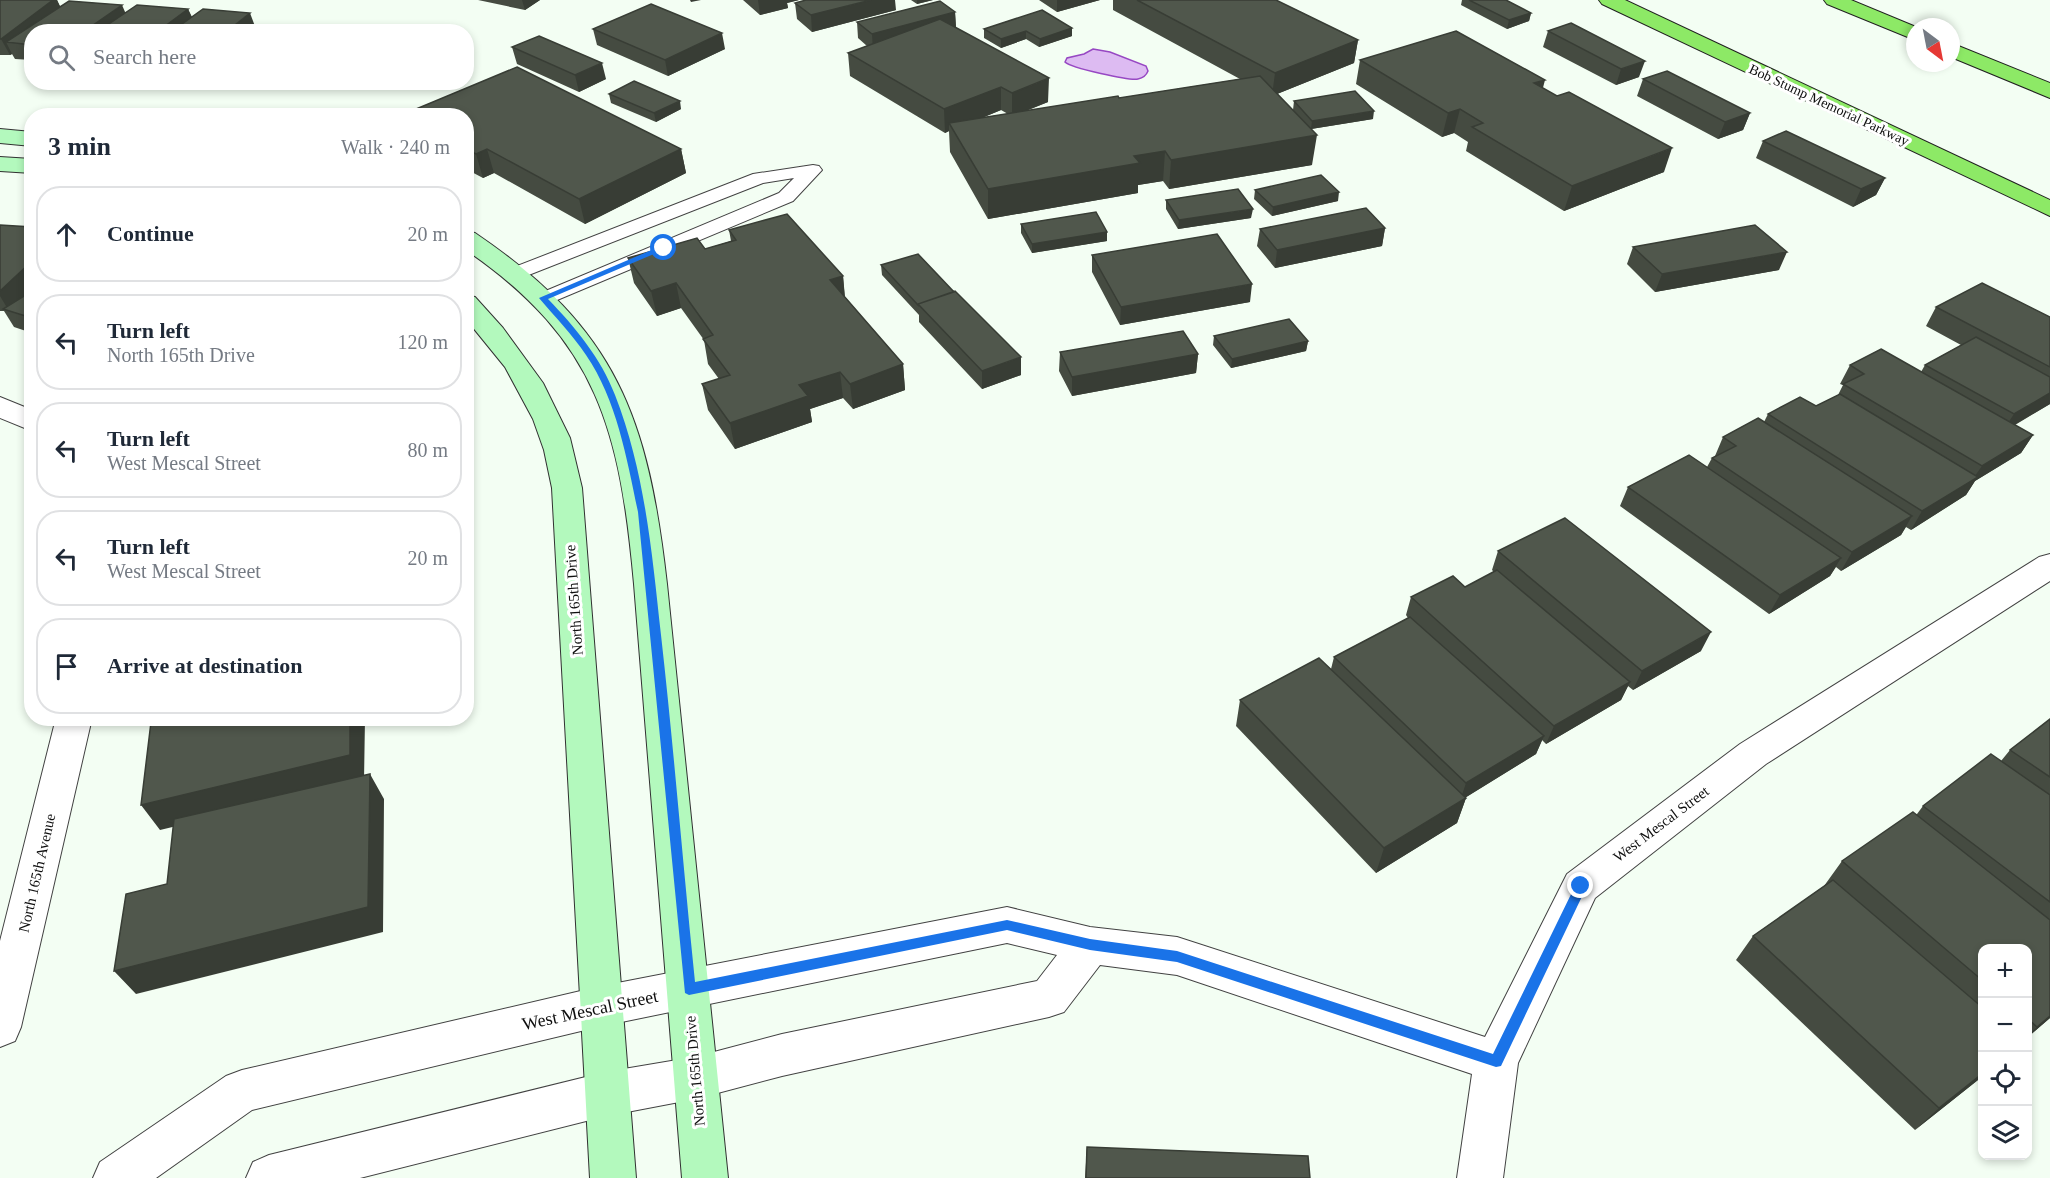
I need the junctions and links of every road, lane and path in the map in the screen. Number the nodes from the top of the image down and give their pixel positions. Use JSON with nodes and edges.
{"nodes":[{"id":1,"x":1609,"y":0,"type":"edge"},
{"id":2,"x":1834,"y":0,"type":"edge"},
{"id":3,"x":1843,"y":0,"type":"edge"},
{"id":4,"x":1869,"y":15,"type":"junction"},
{"id":5,"x":1906,"y":30,"type":"edge"},
{"id":6,"x":1960,"y":53,"type":"edge"},
{"id":7,"x":2050,"y":91,"type":"edge"},
{"id":8,"x":0,"y":136,"type":"edge"},
{"id":9,"x":24,"y":138,"type":"edge"},
{"id":10,"x":0,"y":164,"type":"edge"},
{"id":11,"x":24,"y":166,"type":"edge"},
{"id":12,"x":2050,"y":209,"type":"edge"},
{"id":13,"x":474,"y":244,"type":"edge"},
{"id":14,"x":514,"y":274,"type":"junction"},
{"id":15,"x":543,"y":298,"type":"junction"},
{"id":16,"x":474,"y":313,"type":"edge"},
{"id":17,"x":0,"y":406,"type":"edge"},
{"id":18,"x":24,"y":418,"type":"edge"},
{"id":19,"x":2050,"y":565,"type":"edge"},
{"id":20,"x":72,"y":726,"type":"edge"},
{"id":21,"x":1090,"y":945,"type":"junction"},
{"id":22,"x":689,"y":989,"type":"junction"},
{"id":23,"x":602,"y":1006,"type":"junction"},
{"id":24,"x":0,"y":1027,"type":"edge"},
{"id":25,"x":1496,"y":1061,"type":"junction"},
{"id":26,"x":694,"y":1078,"type":"junction"},
{"id":27,"x":606,"y":1094,"type":"junction"},
{"id":28,"x":116,"y":1178,"type":"edge"},
{"id":29,"x":269,"y":1178,"type":"edge"},
{"id":30,"x":612,"y":1178,"type":"edge"},
{"id":31,"x":705,"y":1178,"type":"edge"},
{"id":32,"x":1480,"y":1178,"type":"edge"}],
"edges":[{"from":1,"to":12,"type":"highway","name":"Bob Stump Memorial Parkway"},
{"from":2,"to":4,"type":"highway"},
{"from":3,"to":4,"type":"highway"},
{"from":4,"to":5,"type":"highway"},
{"from":6,"to":7,"type":"highway"},
{"from":8,"to":9,"type":"street"},
{"from":10,"to":11,"type":"street"},
{"from":13,"to":14,"type":"street","name":"North 165th Drive"},
{"from":14,"to":15,"type":"street","name":"North 165th Drive"},
{"from":14,"to":15,"type":"lane"},
{"from":15,"to":22,"type":"street","name":"North 165th Drive"},
{"from":16,"to":23,"type":"street","name":"North 165th Drive"},
{"from":17,"to":18,"type":"street"},
{"from":19,"to":25,"type":"street","name":"West Mescal Street"},
{"from":20,"to":24,"type":"street","name":"North 165th Avenue"},
{"from":21,"to":22,"type":"street","name":"West Mescal Street"},
{"from":21,"to":25,"type":"street","name":"West Mescal Street"},
{"from":21,"to":26,"type":"street"},
{"from":22,"to":23,"type":"street","name":"West Mescal Street"},
{"from":22,"to":26,"type":"street","name":"North 165th Drive"},
{"from":23,"to":27,"type":"street","name":"North 165th Drive"},
{"from":23,"to":28,"type":"street","name":"West Mescal Street"},
{"from":25,"to":32,"type":"street"},
{"from":26,"to":27,"type":"street"},
{"from":26,"to":31,"type":"street","name":"North 165th Drive"},
{"from":27,"to":29,"type":"street"},
{"from":27,"to":30,"type":"street","name":"North 165th Drive"}]}
